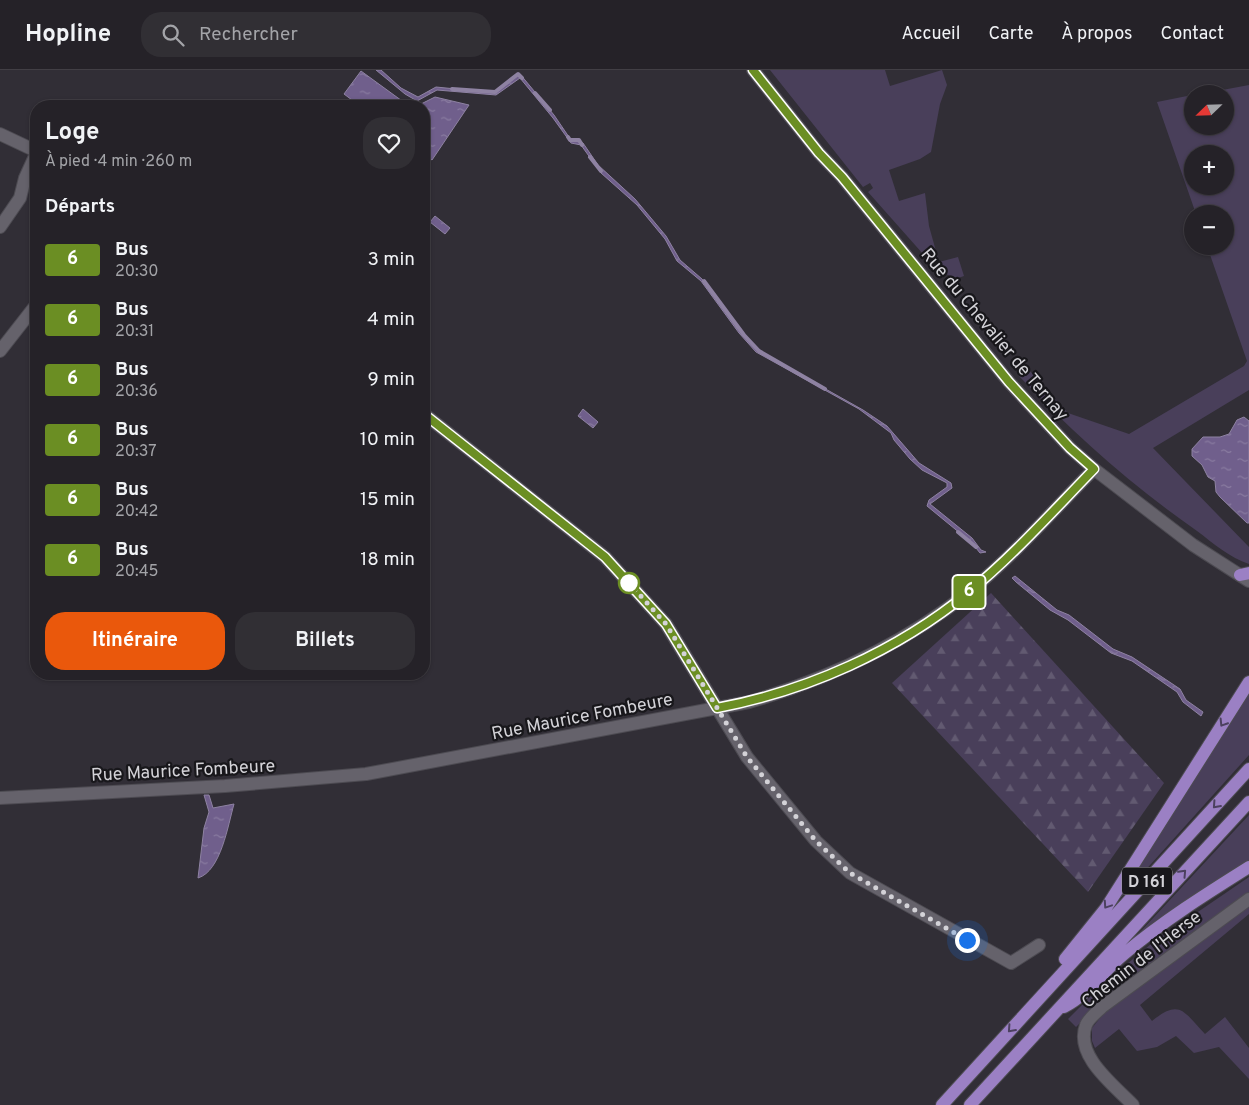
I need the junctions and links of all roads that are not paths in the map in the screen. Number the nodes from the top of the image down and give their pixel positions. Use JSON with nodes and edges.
{"nodes":[{"id":1,"x":754,"y":70,"type":"edge"},
{"id":2,"x":0,"y":134,"type":"edge"},
{"id":3,"x":30,"y":150,"type":"edge"},
{"id":4,"x":30,"y":167,"type":"edge"},
{"id":5,"x":0,"y":228,"type":"edge"},
{"id":6,"x":30,"y":313,"type":"edge"},
{"id":7,"x":0,"y":351,"type":"edge"},
{"id":8,"x":430,"y":419,"type":"edge"},
{"id":9,"x":1094,"y":469,"type":"junction"},
{"id":10,"x":1246,"y":576,"type":"edge"},
{"id":11,"x":1249,"y":682,"type":"edge"},
{"id":12,"x":717,"y":708,"type":"junction"},
{"id":13,"x":1249,"y":769,"type":"edge"},
{"id":14,"x":0,"y":798,"type":"edge"},
{"id":15,"x":1249,"y":802,"type":"edge"},
{"id":16,"x":1249,"y":867,"type":"edge"},
{"id":17,"x":1249,"y":899,"type":"edge"},
{"id":18,"x":1039,"y":945,"type":"dead end"},
{"id":19,"x":1044,"y":993,"type":"junction"},
{"id":20,"x":1055,"y":1012,"type":"junction"},
{"id":21,"x":942,"y":1105,"type":"edge"},
{"id":22,"x":970,"y":1105,"type":"edge"},
{"id":23,"x":1133,"y":1105,"type":"edge"}],
"edges":[{"from":1,"to":9,"type":"street","name":"Rue du Chevalier de Ternay"},
{"from":2,"to":3,"type":"street"},
{"from":4,"to":5,"type":"street"},
{"from":6,"to":7,"type":"street"},
{"from":8,"to":12,"type":"street"},
{"from":9,"to":10,"type":"street","name":"Rue du Chevalier de Ternay"},
{"from":9,"to":12,"type":"street","name":"Rue Maurice Fombeure"},
{"from":11,"to":19,"type":"main road","one_way":true},
{"from":12,"to":14,"type":"street","name":"Rue Maurice Fombeure"},
{"from":12,"to":18,"type":"street"},
{"from":13,"to":19,"type":"main road","number":"D 161","one_way":true},
{"from":20,"to":15,"type":"main road","number":"D 161","one_way":true},
{"from":16,"to":20,"type":"main road"},
{"from":17,"to":23,"type":"street","name":"Chemin de l'Herse"},
{"from":19,"to":21,"type":"main road","number":"D 161","one_way":true},
{"from":20,"to":22,"type":"main road","number":"D 161"}]}
